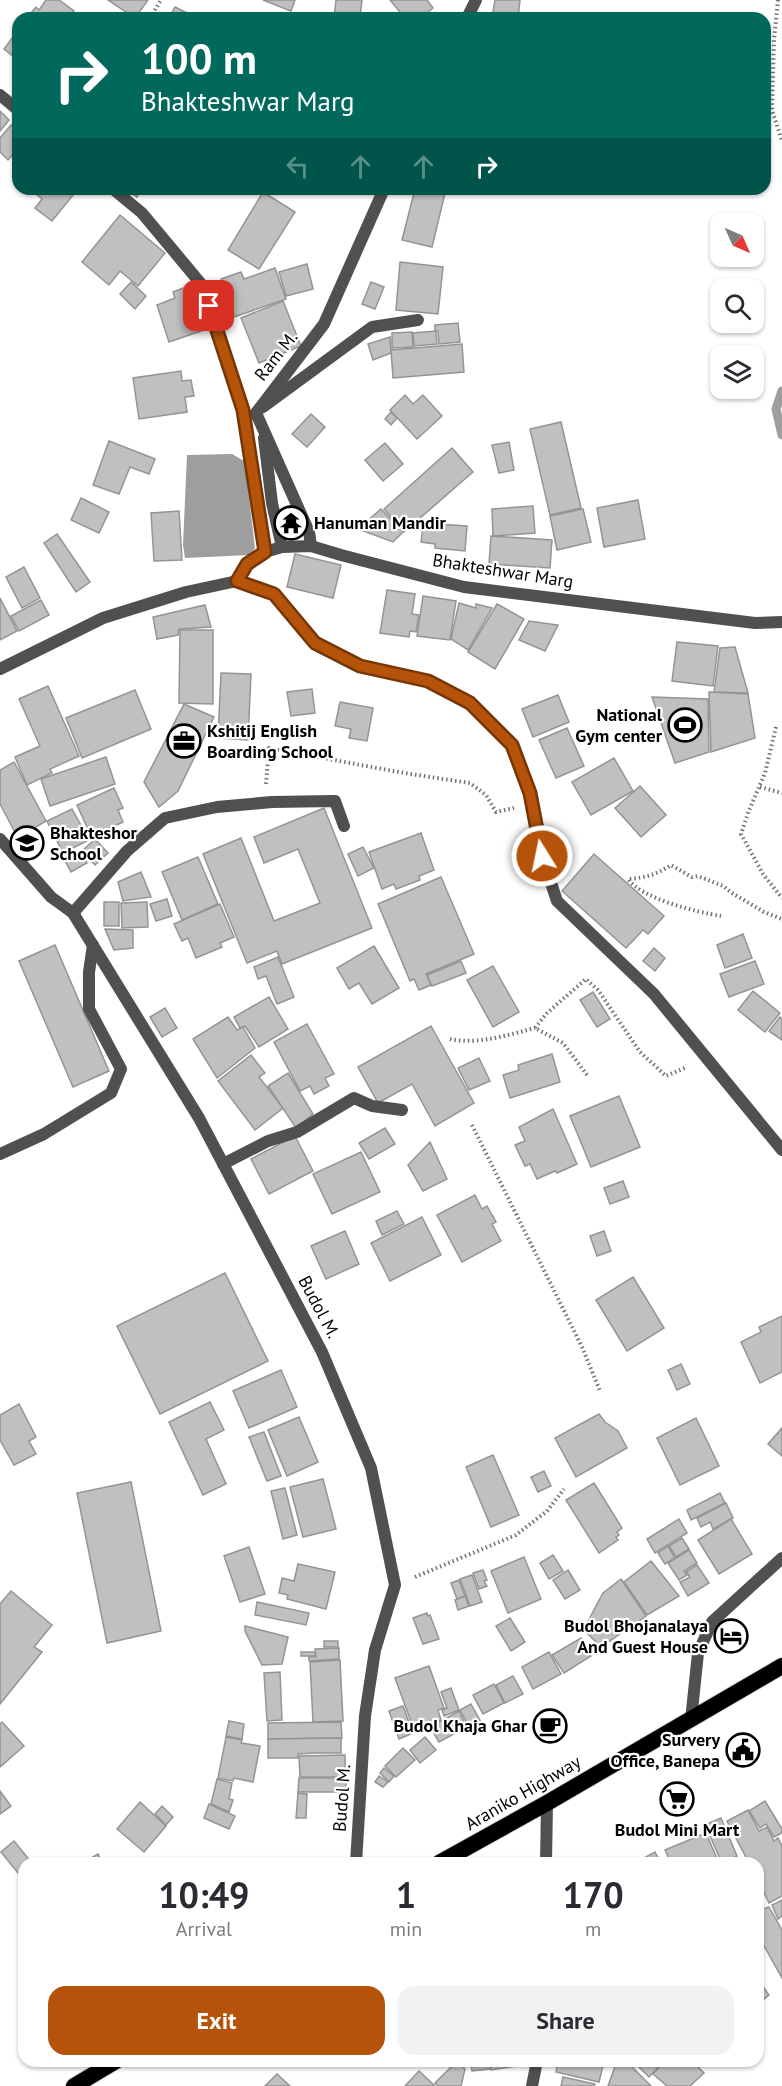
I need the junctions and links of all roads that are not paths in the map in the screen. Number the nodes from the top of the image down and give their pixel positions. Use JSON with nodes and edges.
{"nodes":[{"id":1,"x":0,"y":95,"type":"edge"},
{"id":2,"x":12,"y":105,"type":"edge"},
{"id":3,"x":120,"y":195,"type":"edge"},
{"id":4,"x":381,"y":195,"type":"edge"},
{"id":5,"x":418,"y":320,"type":"dead end"},
{"id":6,"x":256,"y":412,"type":"junction"},
{"id":7,"x":282,"y":546,"type":"junction"},
{"id":8,"x":311,"y":546,"type":"junction"},
{"id":9,"x":265,"y":552,"type":"junction"},
{"id":10,"x":237,"y":581,"type":"junction"},
{"id":11,"x":782,"y":622,"type":"edge"},
{"id":12,"x":0,"y":669,"type":"edge"},
{"id":13,"x":344,"y":826,"type":"dead end"},
{"id":14,"x":0,"y":839,"type":"edge"},
{"id":15,"x":73,"y":913,"type":"junction"},
{"id":16,"x":93,"y":945,"type":"junction"},
{"id":17,"x":402,"y":1110,"type":"dead end"},
{"id":18,"x":782,"y":1150,"type":"edge"},
{"id":19,"x":0,"y":1154,"type":"edge"},
{"id":20,"x":223,"y":1164,"type":"junction"},
{"id":21,"x":782,"y":1558,"type":"edge"},
{"id":22,"x":782,"y":1666,"type":"edge"},
{"id":23,"x":691,"y":1720,"type":"junction"},
{"id":24,"x":547,"y":1803,"type":"junction"},
{"id":25,"x":356,"y":1857,"type":"edge"},
{"id":26,"x":450,"y":1857,"type":"edge"},
{"id":27,"x":546,"y":1857,"type":"edge"},
{"id":28,"x":106,"y":2067,"type":"edge"},
{"id":29,"x":536,"y":2067,"type":"edge"},
{"id":30,"x":74,"y":2086,"type":"edge"},
{"id":31,"x":532,"y":2086,"type":"edge"}],
"edges":[{"from":1,"to":2,"type":"street"},
{"from":3,"to":9,"type":"street"},
{"from":4,"to":6,"type":"street","name":"Ram M."},
{"from":5,"to":6,"type":"street"},
{"from":6,"to":7,"type":"street"},
{"from":6,"to":8,"type":"street"},
{"from":7,"to":8,"type":"street","name":"Bhakteshwar Marg"},
{"from":7,"to":9,"type":"street","name":"Bhakteshwar Marg"},
{"from":8,"to":11,"type":"street","name":"Bhakteshwar Marg"},
{"from":9,"to":10,"type":"street","name":"Bhakteshwar Marg"},
{"from":10,"to":12,"type":"street"},
{"from":10,"to":18,"type":"street"},
{"from":13,"to":15,"type":"street"},
{"from":14,"to":15,"type":"street","name":"Budol M."},
{"from":15,"to":16,"type":"street","name":"Budol M."},
{"from":16,"to":19,"type":"street"},
{"from":16,"to":20,"type":"street","name":"Budol M."},
{"from":17,"to":20,"type":"street"},
{"from":20,"to":25,"type":"street","name":"Budol M."},
{"from":21,"to":23,"type":"street"},
{"from":22,"to":23,"type":"highway","name":"Araniko Highway"},
{"from":23,"to":24,"type":"highway","name":"Araniko Highway"},
{"from":24,"to":26,"type":"highway","name":"Araniko Highway"},
{"from":24,"to":27,"type":"street"},
{"from":28,"to":30,"type":"highway"},
{"from":29,"to":31,"type":"street"}]}
